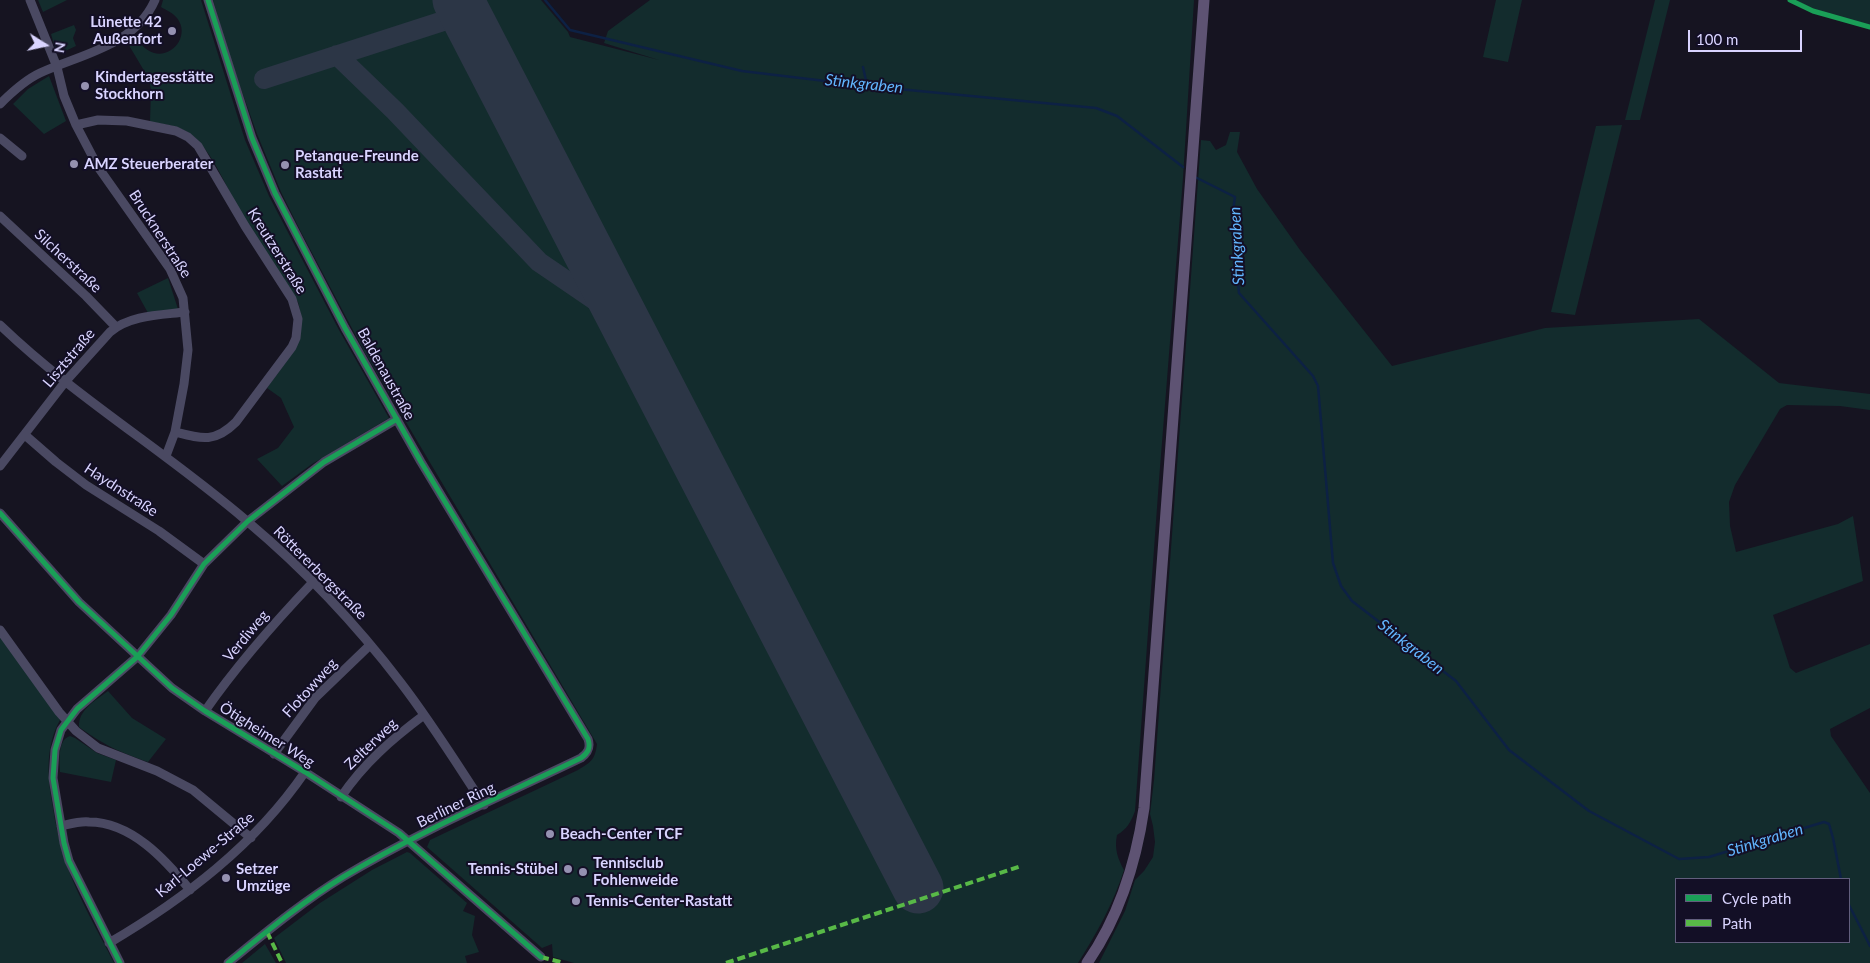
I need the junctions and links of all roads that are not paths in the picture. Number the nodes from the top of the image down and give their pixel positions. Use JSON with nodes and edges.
{"nodes":[{"id":1,"x":30,"y":0,"type":"edge"},
{"id":2,"x":155,"y":0,"type":"edge"},
{"id":3,"x":208,"y":0,"type":"edge"},
{"id":4,"x":1204,"y":0,"type":"edge"},
{"id":5,"x":56,"y":67,"type":"junction"},
{"id":6,"x":0,"y":104,"type":"edge"},
{"id":7,"x":76,"y":125,"type":"junction"},
{"id":8,"x":0,"y":138,"type":"edge"},
{"id":9,"x":22,"y":156,"type":"dead end"},
{"id":10,"x":0,"y":216,"type":"edge"},
{"id":11,"x":185,"y":312,"type":"junction"},
{"id":12,"x":0,"y":325,"type":"edge"},
{"id":13,"x":116,"y":326,"type":"junction"},
{"id":14,"x":65,"y":382,"type":"junction"},
{"id":15,"x":397,"y":420,"type":"junction"},
{"id":16,"x":175,"y":432,"type":"junction"},
{"id":17,"x":25,"y":435,"type":"junction"},
{"id":18,"x":166,"y":456,"type":"junction"},
{"id":19,"x":0,"y":466,"type":"edge"},
{"id":20,"x":0,"y":512,"type":"edge"},
{"id":21,"x":248,"y":521,"type":"junction"},
{"id":22,"x":204,"y":564,"type":"junction"},
{"id":23,"x":313,"y":582,"type":"junction"},
{"id":24,"x":0,"y":630,"type":"edge"},
{"id":25,"x":370,"y":645,"type":"junction"},
{"id":26,"x":137,"y":657,"type":"junction"},
{"id":27,"x":205,"y":711,"type":"junction"},
{"id":28,"x":424,"y":715,"type":"junction"},
{"id":29,"x":67,"y":722,"type":"junction"},
{"id":30,"x":588,"y":739,"type":"joint"},
{"id":31,"x":274,"y":754,"type":"junction"},
{"id":32,"x":305,"y":772,"type":"junction"},
{"id":33,"x":342,"y":797,"type":"junction"},
{"id":34,"x":484,"y":805,"type":"junction"},
{"id":35,"x":61,"y":826,"type":"junction"},
{"id":36,"x":251,"y":838,"type":"junction"},
{"id":37,"x":409,"y":841,"type":"junction"},
{"id":38,"x":190,"y":890,"type":"junction"},
{"id":39,"x":109,"y":943,"type":"junction"},
{"id":40,"x":541,"y":957,"type":"dead end"},
{"id":41,"x":120,"y":963,"type":"edge"},
{"id":42,"x":228,"y":963,"type":"edge"},
{"id":43,"x":1087,"y":963,"type":"edge"}],
"edges":[{"from":1,"to":5,"type":"street","name":"Brucknerstraße"},
{"from":2,"to":5,"type":"street"},
{"from":3,"to":15,"type":"street","name":"Baldenaustraße"},
{"from":4,"to":43,"type":"main road"},
{"from":5,"to":6,"type":"street"},
{"from":5,"to":7,"type":"street","name":"Brucknerstraße"},
{"from":7,"to":11,"type":"street","name":"Brucknerstraße"},
{"from":7,"to":16,"type":"street","name":"Kreutzerstraße"},
{"from":8,"to":9,"type":"street"},
{"from":10,"to":13,"type":"street","name":"Silcherstraße"},
{"from":11,"to":13,"type":"street","name":"Lisztstraße"},
{"from":11,"to":16,"type":"street","name":"Brucknerstraße"},
{"from":12,"to":14,"type":"street","name":"Röttererbergstraße"},
{"from":13,"to":14,"type":"street","name":"Lisztstraße"},
{"from":14,"to":17,"type":"street","name":"Lisztstraße"},
{"from":14,"to":18,"type":"street","name":"Röttererbergstraße"},
{"from":15,"to":21,"type":"street"},
{"from":15,"to":30,"type":"street","name":"Baldenaustraße"},
{"from":16,"to":18,"type":"street","name":"Brucknerstraße"},
{"from":17,"to":19,"type":"street","name":"Lisztstraße"},
{"from":17,"to":22,"type":"street","name":"Haydnstraße"},
{"from":18,"to":21,"type":"street","name":"Röttererbergstraße"},
{"from":20,"to":26,"type":"street","name":"Ötigheimer Weg"},
{"from":21,"to":22,"type":"street"},
{"from":21,"to":23,"type":"street","name":"Röttererbergstraße"},
{"from":22,"to":26,"type":"street"},
{"from":23,"to":25,"type":"street","name":"Röttererbergstraße"},
{"from":23,"to":27,"type":"street","name":"Verdiweg"},
{"from":24,"to":29,"type":"street"},
{"from":25,"to":28,"type":"street","name":"Röttererbergstraße"},
{"from":25,"to":31,"type":"street","name":"Flotowweg"},
{"from":26,"to":27,"type":"street","name":"Ötigheimer Weg"},
{"from":26,"to":29,"type":"street"},
{"from":27,"to":31,"type":"street","name":"Ötigheimer Weg"},
{"from":28,"to":33,"type":"street","name":"Zelterweg"},
{"from":28,"to":34,"type":"street","name":"Röttererbergstraße"},
{"from":29,"to":35,"type":"street"},
{"from":29,"to":36,"type":"street"},
{"from":30,"to":34,"type":"street","name":"Berliner Ring"},
{"from":31,"to":32,"type":"street","name":"Ötigheimer Weg"},
{"from":32,"to":33,"type":"street","name":"Ötigheimer Weg"},
{"from":32,"to":36,"type":"street","name":"Karl-Loewe-Straße"},
{"from":33,"to":37,"type":"street","name":"Ötigheimer Weg"},
{"from":34,"to":37,"type":"street","name":"Berliner Ring"},
{"from":35,"to":38,"type":"street"},
{"from":35,"to":39,"type":"street"},
{"from":36,"to":38,"type":"street","name":"Karl-Loewe-Straße"},
{"from":37,"to":40,"type":"street","name":"Ötigheimer Weg"},
{"from":37,"to":42,"type":"street","name":"Berliner Ring"},
{"from":38,"to":39,"type":"street","name":"Karl-Loewe-Straße"},
{"from":39,"to":41,"type":"street"}]}
